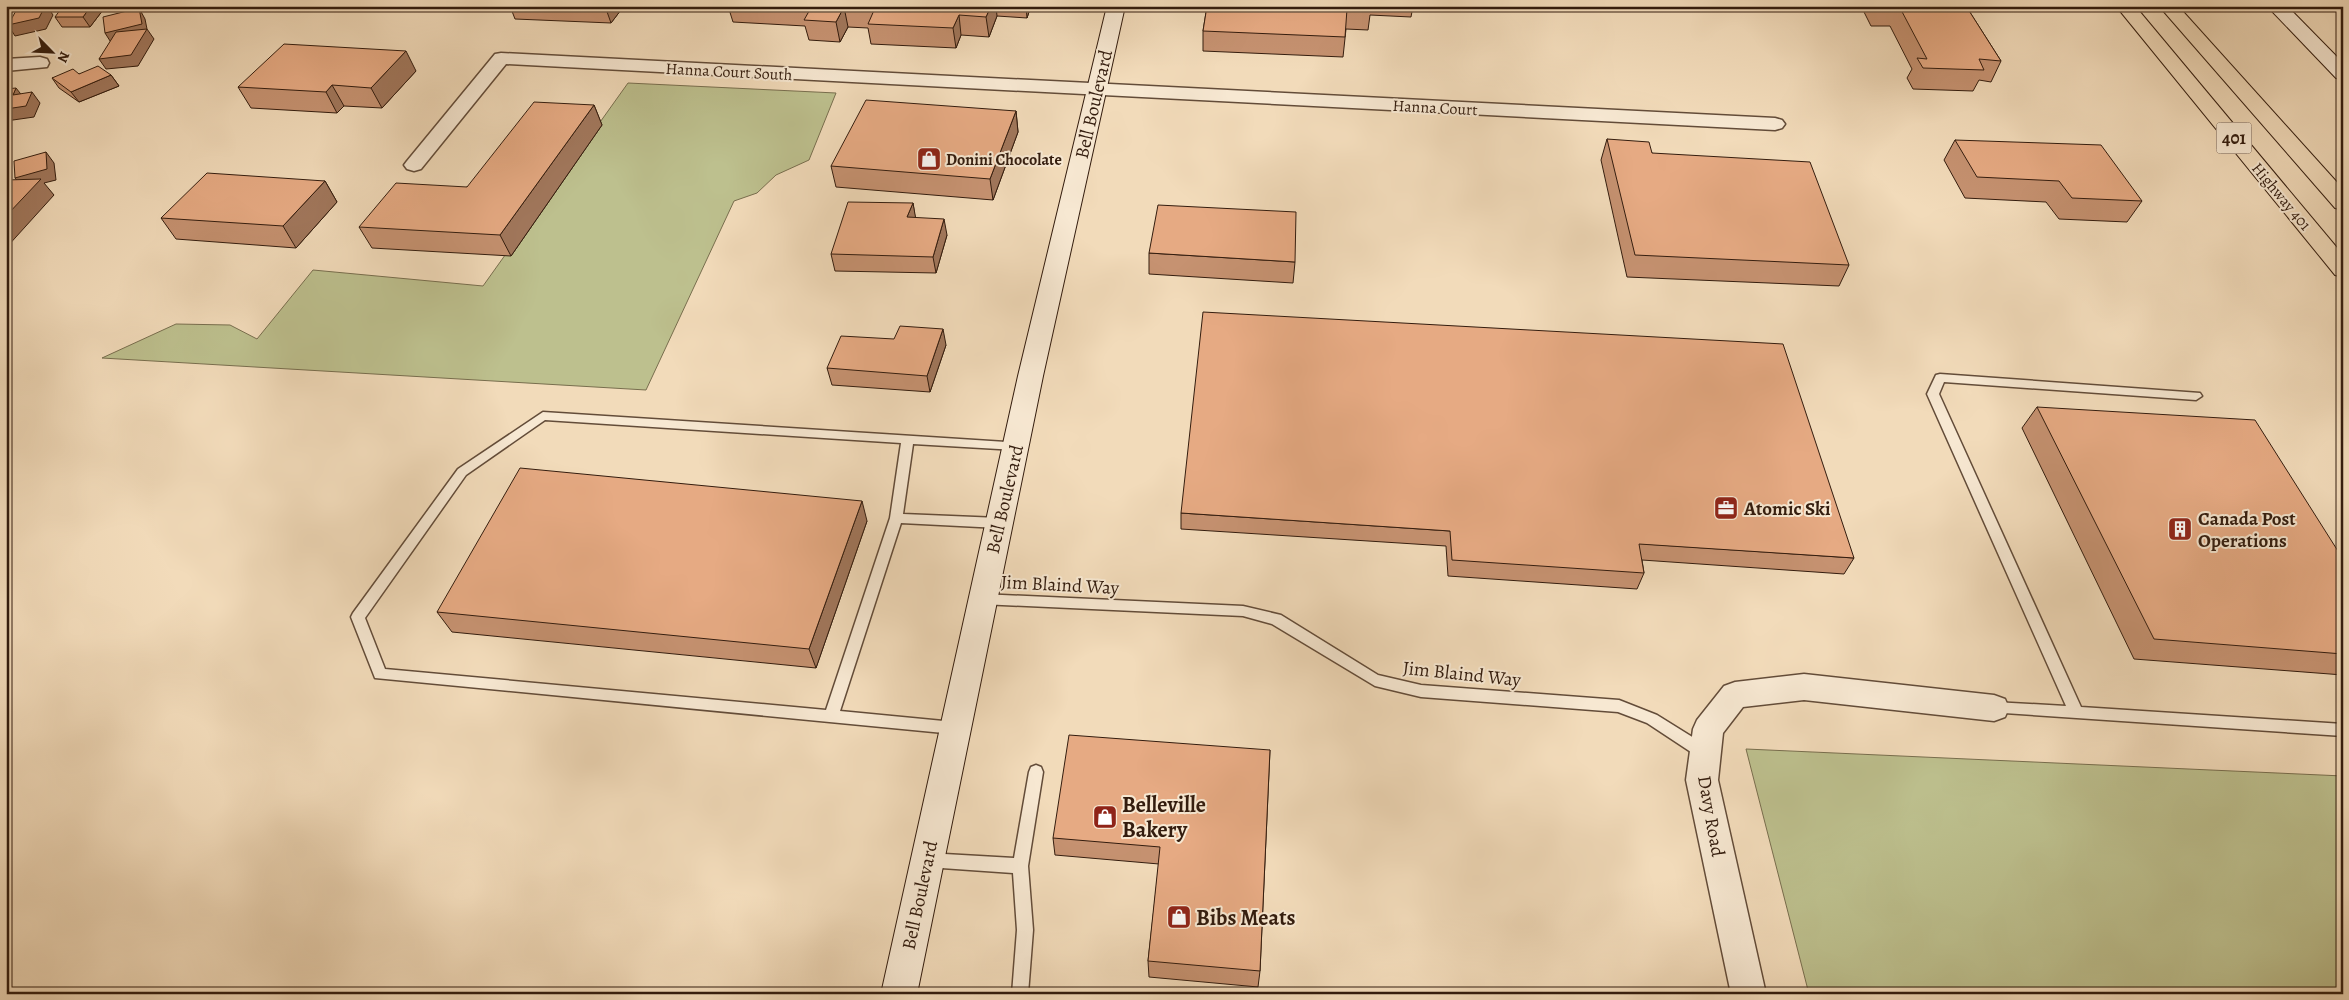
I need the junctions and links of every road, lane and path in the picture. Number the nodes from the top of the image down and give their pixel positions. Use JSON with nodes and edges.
{"nodes":[{"id":1,"x":1116,"y":6,"type":"edge"},
{"id":2,"x":2125,"y":6,"type":"edge"},
{"id":3,"x":2168,"y":6,"type":"edge"},
{"id":4,"x":2276,"y":6,"type":"edge"},
{"id":5,"x":40,"y":63,"type":"dead end"},
{"id":6,"x":6,"y":65,"type":"edge"},
{"id":7,"x":2343,"y":74,"type":"edge"},
{"id":8,"x":1095,"y":90,"type":"junction"},
{"id":9,"x":1775,"y":124,"type":"dead end"},
{"id":10,"x":414,"y":165,"type":"dead end"},
{"id":11,"x":2343,"y":203,"type":"edge"},
{"id":12,"x":2343,"y":270,"type":"edge"},
{"id":13,"x":2196,"y":396,"type":"dead end"},
{"id":14,"x":908,"y":439,"type":"junction"},
{"id":15,"x":1016,"y":446,"type":"junction"},
{"id":16,"x":896,"y":518,"type":"junction"},
{"id":17,"x":999,"y":523,"type":"junction"},
{"id":18,"x":981,"y":599,"type":"junction"},
{"id":19,"x":1994,"y":708,"type":"joint"},
{"id":20,"x":2076,"y":713,"type":"junction"},
{"id":21,"x":831,"y":716,"type":"junction"},
{"id":22,"x":954,"y":728,"type":"junction"},
{"id":23,"x":2343,"y":730,"type":"edge"},
{"id":24,"x":1705,"y":754,"type":"junction"},
{"id":25,"x":1036,"y":772,"type":"dead end"},
{"id":26,"x":927,"y":860,"type":"junction"},
{"id":27,"x":1020,"y":866,"type":"junction"},
{"id":28,"x":899,"y":994,"type":"edge"},
{"id":29,"x":1020,"y":994,"type":"edge"},
{"id":30,"x":1749,"y":994,"type":"edge"}],
"edges":[{"from":1,"to":8,"type":"main road","name":"Bell Boulevard"},
{"from":2,"to":12,"type":"highway","name":"Highway 401","number":"401"},
{"from":3,"to":11,"type":"highway","number":"401"},
{"from":4,"to":7,"type":"main road"},
{"from":5,"to":6,"type":"street"},
{"from":8,"to":9,"type":"street","name":"Hanna Court"},
{"from":8,"to":10,"type":"street","name":"Hanna Court South"},
{"from":8,"to":15,"type":"main road","name":"Bell Boulevard"},
{"from":13,"to":20,"type":"lane"},
{"from":14,"to":15,"type":"lane"},
{"from":14,"to":16,"type":"lane"},
{"from":14,"to":21,"type":"lane"},
{"from":15,"to":17,"type":"main road","name":"Bell Boulevard"},
{"from":16,"to":17,"type":"lane"},
{"from":16,"to":21,"type":"lane"},
{"from":17,"to":18,"type":"main road","name":"Bell Boulevard"},
{"from":18,"to":22,"type":"main road","name":"Bell Boulevard"},
{"from":18,"to":24,"type":"lane","name":"Jim Blaind Way"},
{"from":19,"to":20,"type":"lane"},
{"from":19,"to":24,"type":"street","name":"Davy Road"},
{"from":20,"to":23,"type":"lane"},
{"from":21,"to":22,"type":"lane"},
{"from":22,"to":26,"type":"main road","name":"Bell Boulevard"},
{"from":24,"to":30,"type":"street","name":"Davy Road"},
{"from":25,"to":27,"type":"lane"},
{"from":26,"to":27,"type":"lane"},
{"from":26,"to":28,"type":"main road","name":"Bell Boulevard"},
{"from":27,"to":29,"type":"lane"}]}
